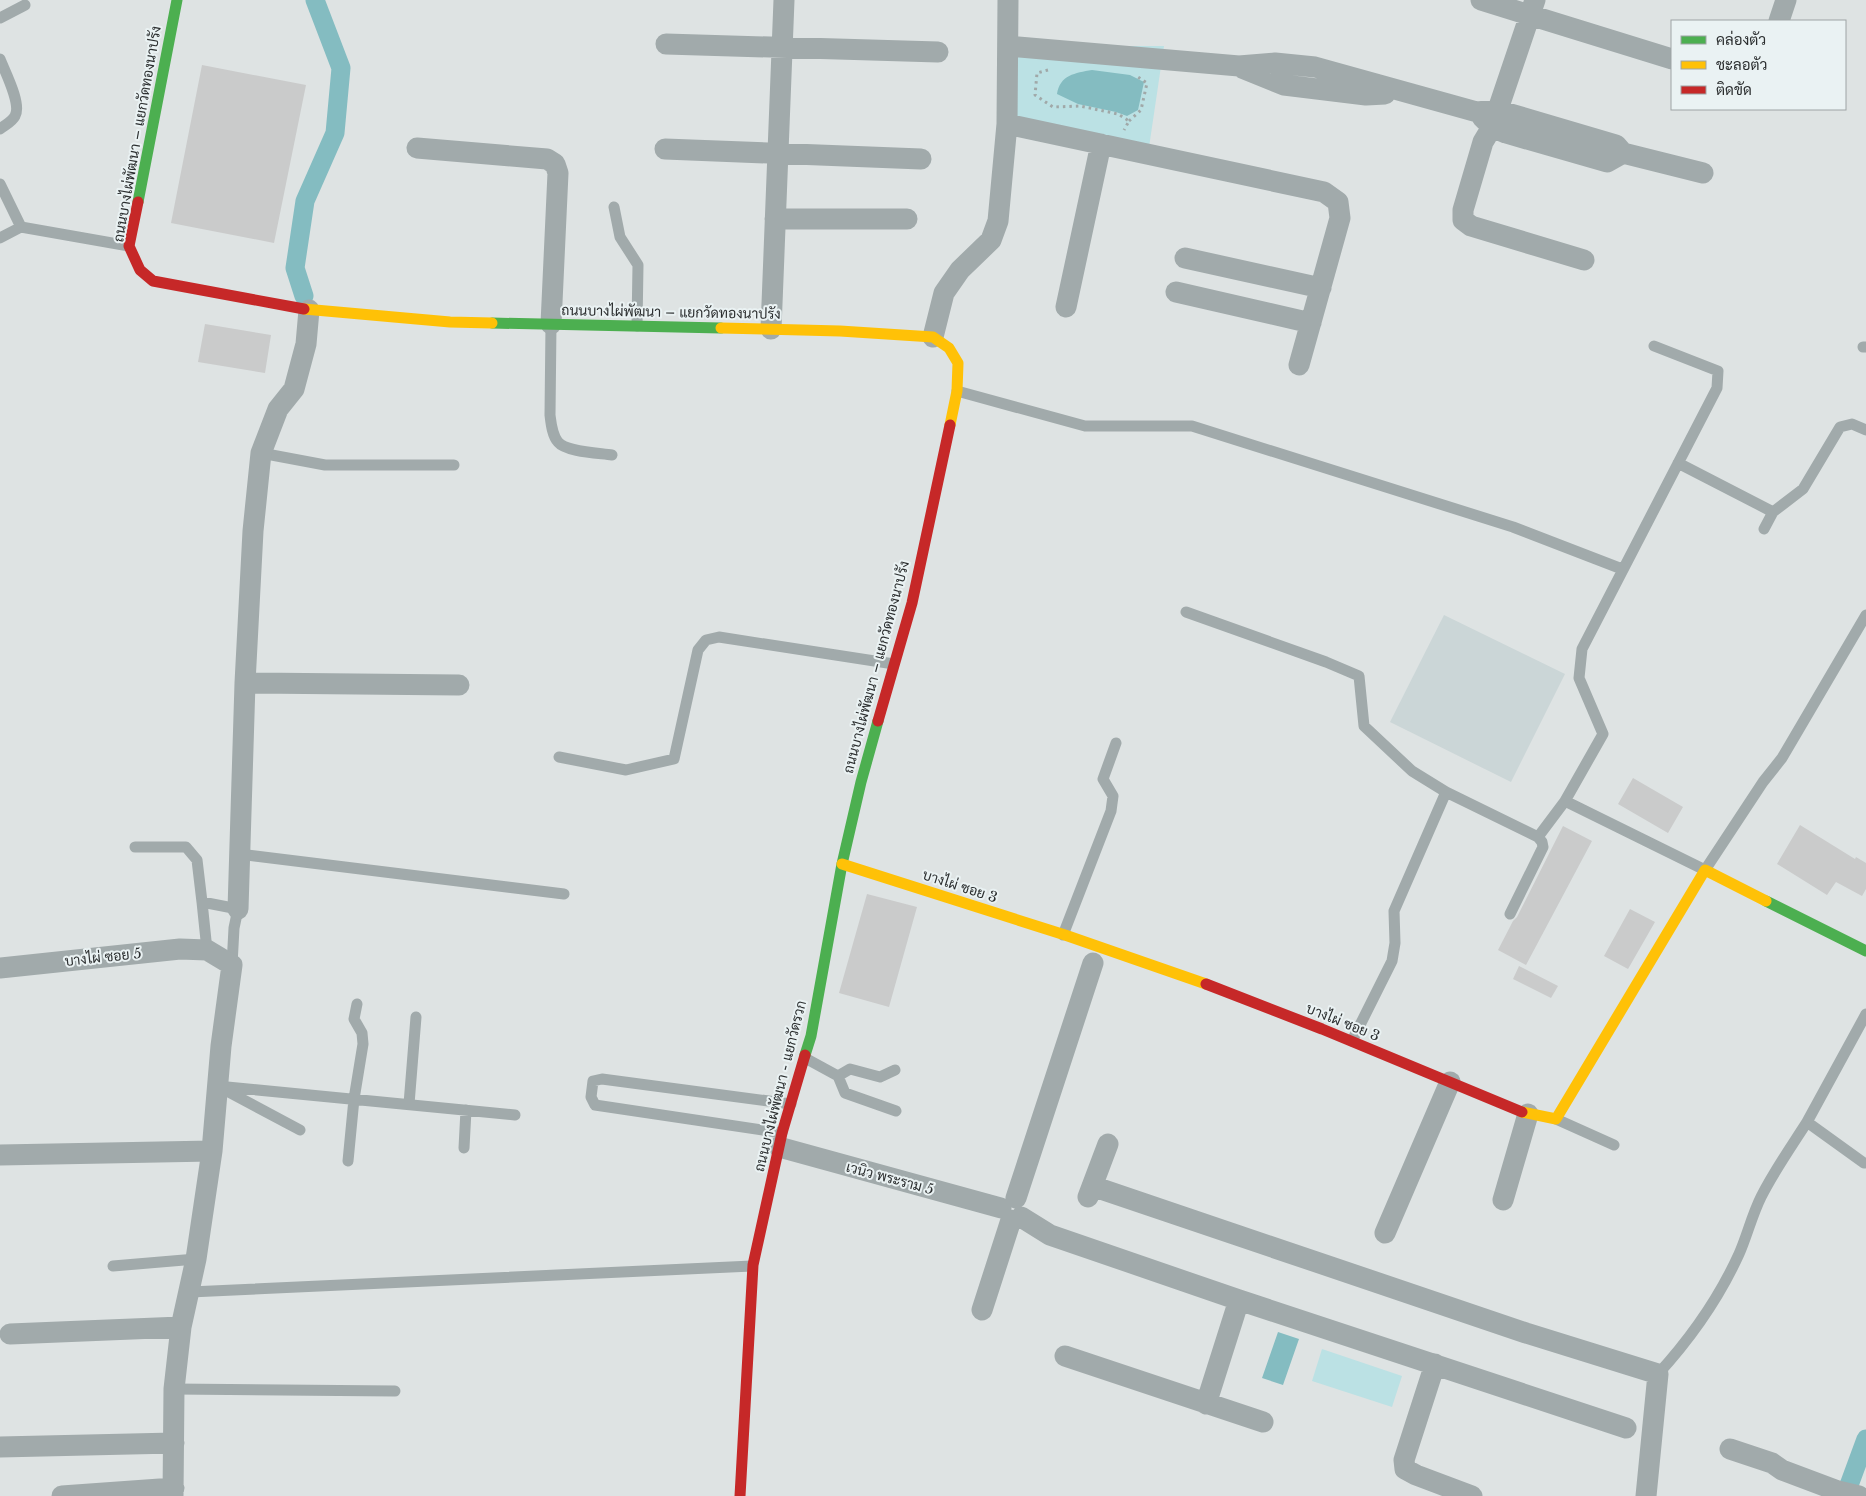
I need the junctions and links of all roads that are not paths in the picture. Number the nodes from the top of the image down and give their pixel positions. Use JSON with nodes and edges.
{"nodes":[{"id":1,"x":177,"y":0,"type":"edge"},
{"id":2,"x":784,"y":0,"type":"edge"},
{"id":3,"x":1008,"y":0,"type":"edge"},
{"id":4,"x":1482,"y":0,"type":"edge"},
{"id":5,"x":1786,"y":0,"type":"edge"},
{"id":6,"x":25,"y":5,"type":"dead end"},
{"id":7,"x":1533,"y":8,"type":"edge"},
{"id":8,"x":0,"y":18,"type":"edge"},
{"id":9,"x":1779,"y":20,"type":"edge"},
{"id":10,"x":666,"y":44,"type":"dead end"},
{"id":11,"x":1008,"y":46,"type":"junction"},
{"id":12,"x":782,"y":48,"type":"junction"},
{"id":13,"x":938,"y":52,"type":"dead end"},
{"id":14,"x":0,"y":59,"type":"edge"},
{"id":15,"x":1671,"y":59,"type":"edge"},
{"id":16,"x":1489,"y":116,"type":"junction"},
{"id":17,"x":1007,"y":124,"type":"junction"},
{"id":18,"x":0,"y":129,"type":"edge"},
{"id":19,"x":1108,"y":146,"type":"junction"},
{"id":20,"x":417,"y":148,"type":"dead end"},
{"id":21,"x":665,"y":149,"type":"dead end"},
{"id":22,"x":778,"y":154,"type":"junction"},
{"id":23,"x":921,"y":159,"type":"dead end"},
{"id":24,"x":1703,"y":173,"type":"dead end"},
{"id":25,"x":0,"y":184,"type":"edge"},
{"id":26,"x":614,"y":207,"type":"dead end"},
{"id":27,"x":775,"y":219,"type":"junction"},
{"id":28,"x":907,"y":219,"type":"dead end"},
{"id":29,"x":21,"y":226,"type":"junction"},
{"id":30,"x":0,"y":238,"type":"edge"},
{"id":31,"x":129,"y":246,"type":"junction"},
{"id":32,"x":1185,"y":258,"type":"dead end"},
{"id":33,"x":1584,"y":260,"type":"dead end"},
{"id":34,"x":1321,"y":288,"type":"junction"},
{"id":35,"x":1176,"y":292,"type":"dead end"},
{"id":36,"x":1066,"y":307,"type":"dead end"},
{"id":37,"x":309,"y":310,"type":"junction"},
{"id":38,"x":1311,"y":323,"type":"junction"},
{"id":39,"x":551,"y":324,"type":"junction"},
{"id":40,"x":637,"y":326,"type":"junction"},
{"id":41,"x":770,"y":329,"type":"junction"},
{"id":42,"x":933,"y":337,"type":"junction"},
{"id":43,"x":1654,"y":346,"type":"dead end"},
{"id":44,"x":1299,"y":365,"type":"dead end"},
{"id":45,"x":957,"y":391,"type":"junction"},
{"id":46,"x":1866,"y":430,"type":"edge"},
{"id":47,"x":261,"y":453,"type":"junction"},
{"id":48,"x":612,"y":455,"type":"dead end"},
{"id":49,"x":1678,"y":463,"type":"junction"},
{"id":50,"x":454,"y":464,"type":"dead end"},
{"id":51,"x":1773,"y":512,"type":"junction"},
{"id":52,"x":1764,"y":529,"type":"dead end"},
{"id":53,"x":1622,"y":569,"type":"junction"},
{"id":54,"x":1186,"y":612,"type":"dead end"},
{"id":55,"x":1866,"y":615,"type":"edge"},
{"id":56,"x":894,"y":664,"type":"junction"},
{"id":57,"x":245,"y":683,"type":"junction"},
{"id":58,"x":459,"y":685,"type":"dead end"},
{"id":59,"x":1116,"y":742,"type":"dead end"},
{"id":60,"x":559,"y":758,"type":"dead end"},
{"id":61,"x":1446,"y":792,"type":"junction"},
{"id":62,"x":1565,"y":801,"type":"junction"},
{"id":63,"x":1538,"y":837,"type":"junction"},
{"id":64,"x":135,"y":847,"type":"dead end"},
{"id":65,"x":239,"y":854,"type":"junction"},
{"id":66,"x":842,"y":864,"type":"junction"},
{"id":67,"x":1705,"y":870,"type":"junction"},
{"id":68,"x":564,"y":894,"type":"dead end"},
{"id":69,"x":202,"y":902,"type":"junction"},
{"id":70,"x":238,"y":909,"type":"junction"},
{"id":71,"x":1510,"y":914,"type":"dead end"},
{"id":72,"x":1063,"y":935,"type":"junction"},
{"id":73,"x":207,"y":950,"type":"junction"},
{"id":74,"x":1866,"y":951,"type":"edge"},
{"id":75,"x":1094,"y":964,"type":"dead end"},
{"id":76,"x":232,"y":965,"type":"junction"},
{"id":77,"x":0,"y":968,"type":"edge"},
{"id":78,"x":357,"y":1004,"type":"dead end"},
{"id":79,"x":1866,"y":1014,"type":"edge"},
{"id":80,"x":416,"y":1017,"type":"dead end"},
{"id":81,"x":1352,"y":1041,"type":"junction"},
{"id":82,"x":805,"y":1058,"type":"junction"},
{"id":83,"x":895,"y":1070,"type":"dead end"},
{"id":84,"x":838,"y":1076,"type":"junction"},
{"id":85,"x":1450,"y":1082,"type":"junction"},
{"id":86,"x":217,"y":1086,"type":"junction"},
{"id":87,"x":354,"y":1099,"type":"junction"},
{"id":88,"x":409,"y":1104,"type":"junction"},
{"id":89,"x":791,"y":1104,"type":"junction"},
{"id":90,"x":466,"y":1110,"type":"junction"},
{"id":91,"x":896,"y":1111,"type":"dead end"},
{"id":92,"x":1528,"y":1114,"type":"junction"},
{"id":93,"x":515,"y":1115,"type":"dead end"},
{"id":94,"x":1556,"y":1119,"type":"junction"},
{"id":95,"x":1807,"y":1122,"type":"junction"},
{"id":96,"x":300,"y":1130,"type":"dead end"},
{"id":97,"x":780,"y":1140,"type":"junction"},
{"id":98,"x":1108,"y":1144,"type":"dead end"},
{"id":99,"x":1614,"y":1145,"type":"dead end"},
{"id":100,"x":464,"y":1148,"type":"dead end"},
{"id":101,"x":212,"y":1150,"type":"junction"},
{"id":102,"x":0,"y":1155,"type":"edge"},
{"id":103,"x":348,"y":1161,"type":"dead end"},
{"id":104,"x":1864,"y":1163,"type":"dead end"},
{"id":105,"x":1504,"y":1200,"type":"dead end"},
{"id":106,"x":1012,"y":1211,"type":"junction"},
{"id":107,"x":1385,"y":1233,"type":"dead end"},
{"id":108,"x":196,"y":1260,"type":"junction"},
{"id":109,"x":113,"y":1266,"type":"dead end"},
{"id":110,"x":753,"y":1266,"type":"junction"},
{"id":111,"x":190,"y":1292,"type":"junction"},
{"id":112,"x":1239,"y":1300,"type":"junction"},
{"id":113,"x":982,"y":1310,"type":"dead end"},
{"id":114,"x":181,"y":1327,"type":"junction"},
{"id":115,"x":10,"y":1334,"type":"dead end"},
{"id":116,"x":1065,"y":1356,"type":"dead end"},
{"id":117,"x":1435,"y":1364,"type":"junction"},
{"id":118,"x":1658,"y":1374,"type":"junction"},
{"id":119,"x":174,"y":1389,"type":"junction"},
{"id":120,"x":395,"y":1391,"type":"dead end"},
{"id":121,"x":1206,"y":1404,"type":"junction"},
{"id":122,"x":1263,"y":1422,"type":"dead end"},
{"id":123,"x":1626,"y":1428,"type":"dead end"},
{"id":124,"x":174,"y":1443,"type":"junction"},
{"id":125,"x":0,"y":1447,"type":"edge"},
{"id":126,"x":1730,"y":1449,"type":"dead end"},
{"id":127,"x":174,"y":1492,"type":"edge"},
{"id":128,"x":62,"y":1496,"type":"edge"},
{"id":129,"x":740,"y":1496,"type":"edge"},
{"id":130,"x":1472,"y":1496,"type":"edge"},
{"id":131,"x":1646,"y":1496,"type":"edge"},
{"id":132,"x":1859,"y":1496,"type":"edge"}],
"edges":[{"from":1,"to":31,"type":"street","name":"ถนนบางไผ่พัฒนา – แยกวัดทองนาปรัง"},
{"from":2,"to":12,"type":"street"},
{"from":3,"to":11,"type":"street"},
{"from":4,"to":7,"type":"street"},
{"from":5,"to":9,"type":"street"},
{"from":6,"to":8,"type":"lane"},
{"from":7,"to":15,"type":"street"},
{"from":7,"to":16,"type":"street"},
{"from":10,"to":12,"type":"street"},
{"from":11,"to":16,"type":"street"},
{"from":11,"to":17,"type":"street"},
{"from":12,"to":13,"type":"street"},
{"from":12,"to":22,"type":"street"},
{"from":14,"to":18,"type":"lane"},
{"from":16,"to":24,"type":"street"},
{"from":16,"to":33,"type":"street"},
{"from":17,"to":19,"type":"street"},
{"from":17,"to":42,"type":"street"},
{"from":19,"to":34,"type":"street"},
{"from":19,"to":36,"type":"street"},
{"from":20,"to":39,"type":"street"},
{"from":21,"to":22,"type":"street"},
{"from":22,"to":23,"type":"street"},
{"from":22,"to":27,"type":"street"},
{"from":25,"to":29,"type":"lane"},
{"from":26,"to":40,"type":"lane"},
{"from":27,"to":28,"type":"street"},
{"from":27,"to":41,"type":"street"},
{"from":29,"to":30,"type":"lane"},
{"from":29,"to":31,"type":"lane"},
{"from":31,"to":37,"type":"street","name":"ถนนบางไผ่พัฒนา – แยกวัดทองนาปรัง"},
{"from":32,"to":34,"type":"street"},
{"from":34,"to":38,"type":"street"},
{"from":35,"to":38,"type":"street"},
{"from":37,"to":39,"type":"street","name":"ถนนบางไผ่พัฒนา – แยกวัดทองนาปรัง"},
{"from":37,"to":47,"type":"street"},
{"from":38,"to":44,"type":"street"},
{"from":39,"to":40,"type":"street","name":"ถนนบางไผ่พัฒนา – แยกวัดทองนาปรัง"},
{"from":39,"to":48,"type":"lane"},
{"from":40,"to":41,"type":"street","name":"ถนนบางไผ่พัฒนา – แยกวัดทองนาปรัง"},
{"from":41,"to":42,"type":"street","name":"ถนนบางไผ่พัฒนา – แยกวัดทองนาปรัง"},
{"from":42,"to":45,"type":"street","name":"ถนนบางไผ่พัฒนา – แยกวัดทองนาปรัง"},
{"from":43,"to":49,"type":"lane"},
{"from":45,"to":53,"type":"lane"},
{"from":45,"to":56,"type":"street","name":"ถนนบางไผ่พัฒนา – แยกวัดทองนาปรัง"},
{"from":46,"to":51,"type":"lane"},
{"from":47,"to":50,"type":"lane"},
{"from":47,"to":57,"type":"street"},
{"from":49,"to":51,"type":"lane"},
{"from":49,"to":53,"type":"lane"},
{"from":51,"to":52,"type":"lane"},
{"from":53,"to":62,"type":"lane"},
{"from":54,"to":61,"type":"lane"},
{"from":55,"to":67,"type":"lane"},
{"from":56,"to":60,"type":"lane"},
{"from":56,"to":66,"type":"street","name":"ถนนบางไผ่พัฒนา – แยกวัดทองนาปรัง"},
{"from":57,"to":58,"type":"street"},
{"from":57,"to":65,"type":"street"},
{"from":59,"to":72,"type":"lane"},
{"from":61,"to":63,"type":"lane"},
{"from":61,"to":81,"type":"lane"},
{"from":62,"to":63,"type":"lane"},
{"from":62,"to":67,"type":"lane"},
{"from":63,"to":71,"type":"lane"},
{"from":64,"to":69,"type":"lane"},
{"from":65,"to":68,"type":"lane"},
{"from":65,"to":70,"type":"street"},
{"from":66,"to":72,"type":"street","name":"บางไผ่ ซอย 3"},
{"from":66,"to":82,"type":"street","name":"ถนนบางไผ่พัฒนา - แยกวัดรวก"},
{"from":67,"to":74,"type":"street"},
{"from":67,"to":94,"type":"street"},
{"from":69,"to":70,"type":"lane"},
{"from":69,"to":73,"type":"lane"},
{"from":70,"to":76,"type":"lane"},
{"from":72,"to":81,"type":"street","name":"บางไผ่ ซอย 3"},
{"from":73,"to":76,"type":"street"},
{"from":73,"to":77,"type":"street","name":"บางไผ่ ซอย 5"},
{"from":75,"to":106,"type":"street"},
{"from":76,"to":86,"type":"street"},
{"from":78,"to":87,"type":"lane"},
{"from":79,"to":95,"type":"lane"},
{"from":80,"to":88,"type":"lane"},
{"from":81,"to":85,"type":"street","name":"บางไผ่ ซอย 3"},
{"from":82,"to":84,"type":"lane"},
{"from":82,"to":89,"type":"street","name":"ถนนบางไผ่พัฒนา - แยกวัดรวก"},
{"from":83,"to":84,"type":"lane"},
{"from":84,"to":91,"type":"lane"},
{"from":85,"to":92,"type":"street","name":"บางไผ่ ซอย 3"},
{"from":85,"to":107,"type":"street"},
{"from":86,"to":87,"type":"lane"},
{"from":86,"to":96,"type":"lane"},
{"from":86,"to":101,"type":"street"},
{"from":87,"to":88,"type":"lane"},
{"from":87,"to":103,"type":"lane"},
{"from":88,"to":90,"type":"lane"},
{"from":89,"to":97,"type":"street","name":"ถนนบางไผ่พัฒนา - แยกวัดรวก"},
{"from":89,"to":97,"type":"lane"},
{"from":90,"to":93,"type":"lane"},
{"from":90,"to":100,"type":"lane"},
{"from":92,"to":94,"type":"street","name":"บางไผ่ ซอย 3"},
{"from":92,"to":105,"type":"street"},
{"from":94,"to":99,"type":"lane"},
{"from":95,"to":104,"type":"lane"},
{"from":95,"to":118,"type":"lane"},
{"from":97,"to":106,"type":"street","name":"เวนิว พระราม 5"},
{"from":97,"to":110,"type":"street","name":"ถนนบางไผ่พัฒนา - แยกวัดรวก"},
{"from":98,"to":118,"type":"street"},
{"from":101,"to":102,"type":"street"},
{"from":101,"to":108,"type":"street"},
{"from":106,"to":112,"type":"street","name":"เวนิว พระราม 5"},
{"from":106,"to":113,"type":"street"},
{"from":108,"to":109,"type":"lane"},
{"from":108,"to":111,"type":"street"},
{"from":110,"to":111,"type":"lane"},
{"from":110,"to":129,"type":"street","name":"ถนนบางไผ่พัฒนา - แยกวัดรวก"},
{"from":111,"to":114,"type":"street"},
{"from":112,"to":117,"type":"street","name":"เวนิว พระราม 5"},
{"from":112,"to":121,"type":"street"},
{"from":114,"to":115,"type":"street"},
{"from":114,"to":119,"type":"street"},
{"from":116,"to":121,"type":"street"},
{"from":117,"to":123,"type":"street","name":"เวนิว พระราม 5"},
{"from":117,"to":130,"type":"street"},
{"from":118,"to":131,"type":"street"},
{"from":119,"to":120,"type":"lane"},
{"from":119,"to":124,"type":"street"},
{"from":121,"to":122,"type":"street"},
{"from":124,"to":125,"type":"street"},
{"from":124,"to":127,"type":"street"},
{"from":126,"to":132,"type":"street"},
{"from":127,"to":128,"type":"street"}]}
